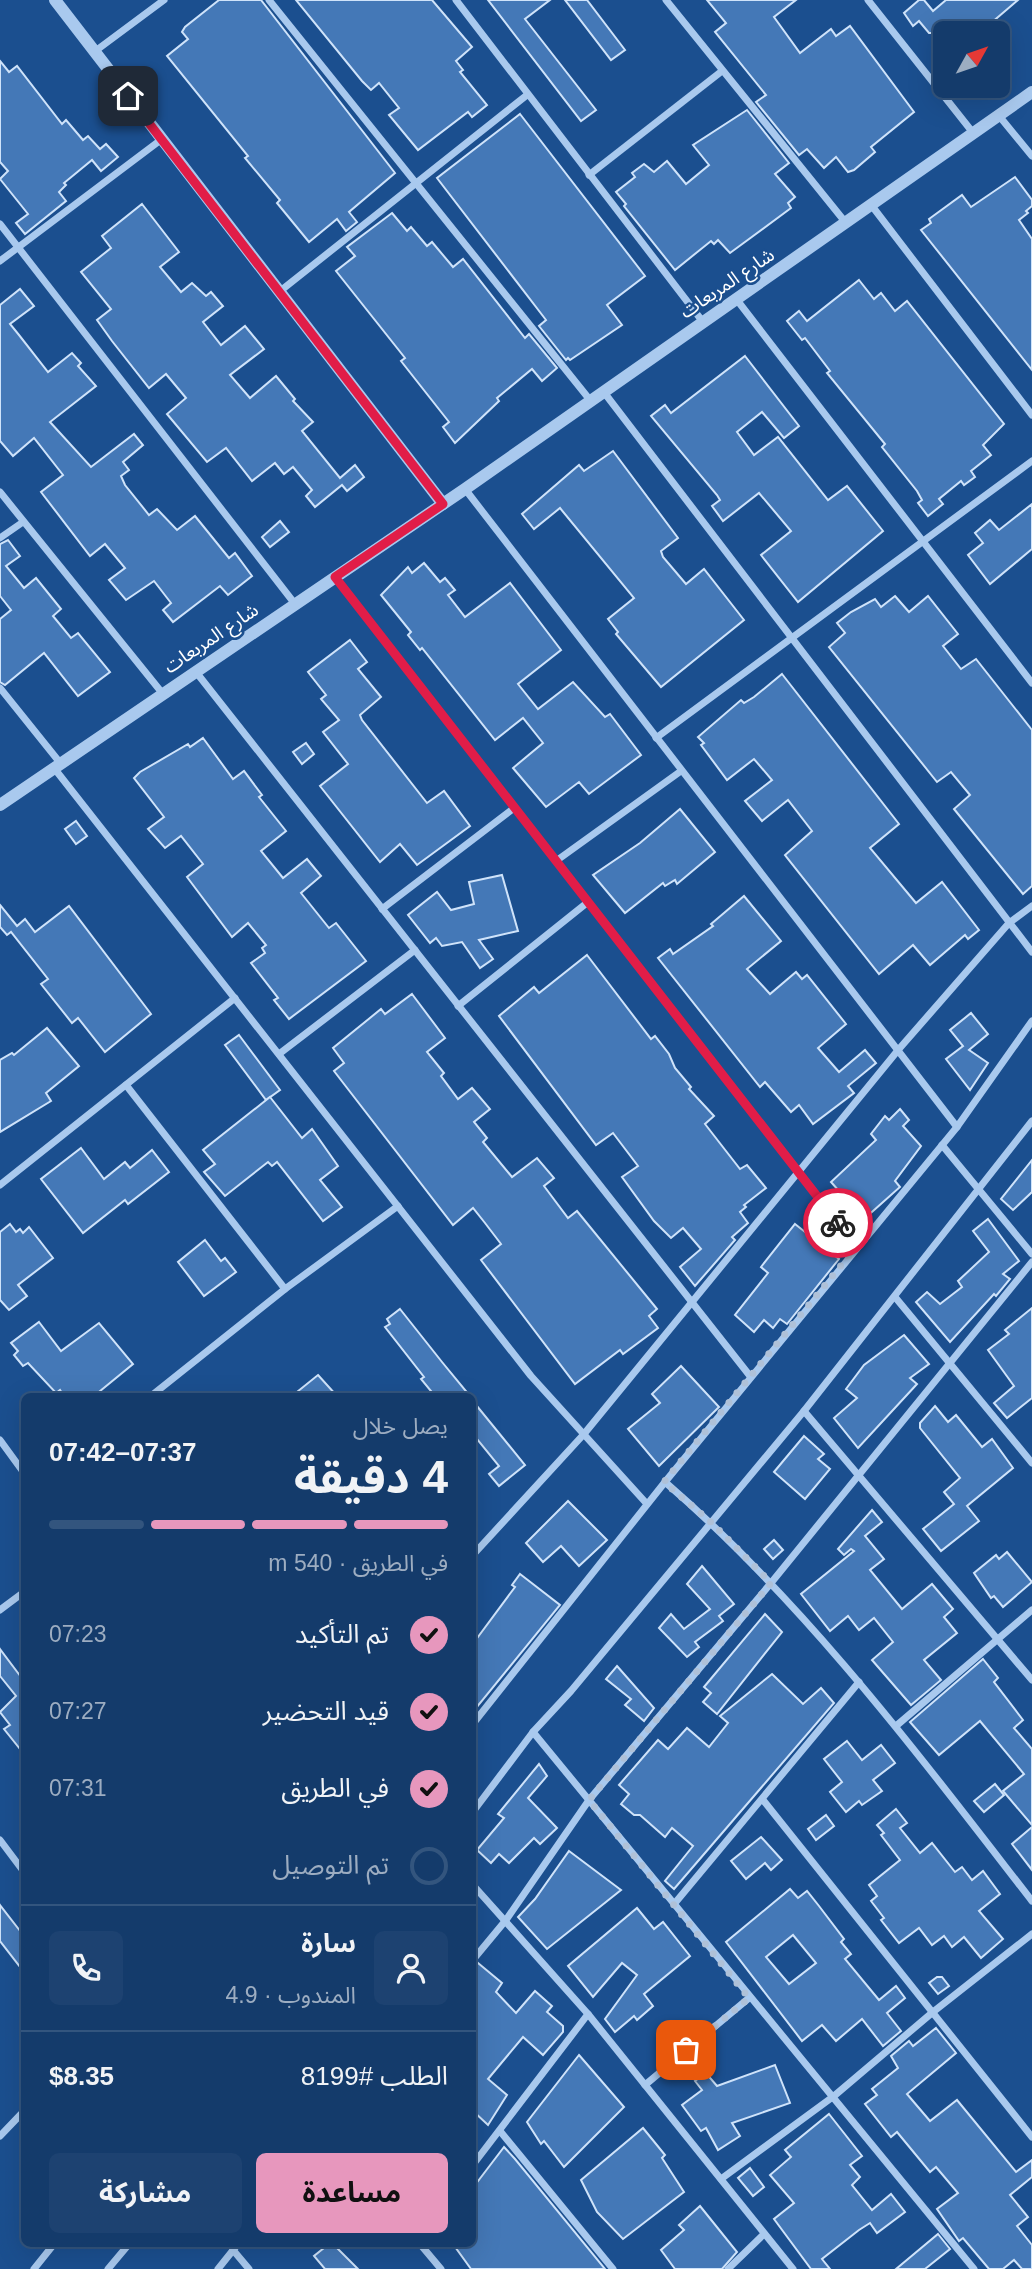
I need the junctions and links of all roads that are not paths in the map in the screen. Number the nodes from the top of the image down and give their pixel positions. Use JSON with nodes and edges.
{"nodes":[{"id":1,"x":55,"y":0,"type":"edge"},
{"id":2,"x":164,"y":0,"type":"edge"},
{"id":3,"x":269,"y":0,"type":"edge"},
{"id":4,"x":456,"y":0,"type":"edge"},
{"id":5,"x":666,"y":0,"type":"edge"},
{"id":6,"x":869,"y":1,"type":"edge"},
{"id":7,"x":94,"y":52,"type":"junction"},
{"id":8,"x":722,"y":71,"type":"junction"},
{"id":9,"x":1032,"y":92,"type":"edge"},
{"id":10,"x":527,"y":95,"type":"junction"},
{"id":11,"x":1000,"y":117,"type":"junction"},
{"id":12,"x":974,"y":134,"type":"junction"},
{"id":13,"x":162,"y":139,"type":"junction"},
{"id":14,"x":1032,"y":156,"type":"edge"},
{"id":15,"x":589,"y":175,"type":"junction"},
{"id":16,"x":418,"y":182,"type":"junction"},
{"id":17,"x":872,"y":206,"type":"junction"},
{"id":18,"x":0,"y":223,"type":"edge"},
{"id":19,"x":846,"y":223,"type":"junction"},
{"id":20,"x":19,"y":247,"type":"junction"},
{"id":21,"x":0,"y":261,"type":"edge"},
{"id":22,"x":278,"y":292,"type":"junction"},
{"id":23,"x":737,"y":300,"type":"junction"},
{"id":24,"x":704,"y":322,"type":"junction"},
{"id":25,"x":603,"y":390,"type":"junction"},
{"id":26,"x":590,"y":400,"type":"junction"},
{"id":27,"x":1032,"y":415,"type":"edge"},
{"id":28,"x":1032,"y":461,"type":"edge"},
{"id":29,"x":465,"y":489,"type":"junction"},
{"id":30,"x":0,"y":492,"type":"edge"},
{"id":31,"x":443,"y":504,"type":"junction"},
{"id":32,"x":23,"y":522,"type":"junction"},
{"id":33,"x":0,"y":538,"type":"edge"},
{"id":34,"x":922,"y":542,"type":"junction"},
{"id":35,"x":335,"y":577,"type":"junction"},
{"id":36,"x":295,"y":604,"type":"junction"},
{"id":37,"x":791,"y":639,"type":"junction"},
{"id":38,"x":196,"y":672,"type":"junction"},
{"id":39,"x":1032,"y":683,"type":"edge"},
{"id":40,"x":0,"y":688,"type":"edge"},
{"id":41,"x":163,"y":694,"type":"junction"},
{"id":42,"x":656,"y":738,"type":"junction"},
{"id":43,"x":58,"y":766,"type":"junction"},
{"id":44,"x":681,"y":771,"type":"junction"},
{"id":45,"x":0,"y":804,"type":"edge"},
{"id":46,"x":514,"y":808,"type":"junction"},
{"id":47,"x":556,"y":861,"type":"junction"},
{"id":48,"x":588,"y":902,"type":"junction"},
{"id":49,"x":1032,"y":906,"type":"edge"},
{"id":50,"x":383,"y":909,"type":"junction"},
{"id":51,"x":1009,"y":923,"type":"junction"},
{"id":52,"x":415,"y":950,"type":"junction"},
{"id":53,"x":1032,"y":952,"type":"edge"},
{"id":54,"x":235,"y":998,"type":"junction"},
{"id":55,"x":458,"y":1006,"type":"junction"},
{"id":56,"x":1032,"y":1021,"type":"edge"},
{"id":57,"x":899,"y":1049,"type":"junction"},
{"id":58,"x":279,"y":1054,"type":"junction"},
{"id":59,"x":125,"y":1085,"type":"junction"},
{"id":60,"x":1032,"y":1121,"type":"edge"},
{"id":61,"x":957,"y":1127,"type":"junction"},
{"id":62,"x":942,"y":1145,"type":"junction"},
{"id":63,"x":799,"y":1174,"type":"junction"},
{"id":64,"x":0,"y":1185,"type":"edge"},
{"id":65,"x":979,"y":1189,"type":"junction"},
{"id":66,"x":398,"y":1206,"type":"junction"},
{"id":67,"x":856,"y":1247,"type":"junction"},
{"id":68,"x":1032,"y":1254,"type":"edge"},
{"id":69,"x":1032,"y":1262,"type":"edge"},
{"id":70,"x":285,"y":1289,"type":"junction"},
{"id":71,"x":895,"y":1297,"type":"junction"},
{"id":72,"x":693,"y":1303,"type":"junction"},
{"id":73,"x":950,"y":1361,"type":"junction"},
{"id":74,"x":750,"y":1376,"type":"junction"},
{"id":75,"x":155,"y":1393,"type":"edge"},
{"id":76,"x":804,"y":1411,"type":"junction"},
{"id":77,"x":584,"y":1434,"type":"junction"},
{"id":78,"x":0,"y":1440,"type":"edge"},
{"id":79,"x":1032,"y":1463,"type":"edge"},
{"id":80,"x":21,"y":1469,"type":"edge"},
{"id":81,"x":859,"y":1473,"type":"junction"},
{"id":82,"x":664,"y":1482,"type":"junction"},
{"id":83,"x":647,"y":1504,"type":"junction"},
{"id":84,"x":712,"y":1523,"type":"junction"},
{"id":85,"x":476,"y":1552,"type":"edge"},
{"id":86,"x":771,"y":1583,"type":"junction"},
{"id":87,"x":21,"y":1594,"type":"edge"},
{"id":88,"x":1032,"y":1609,"type":"edge"},
{"id":89,"x":0,"y":1610,"type":"edge"},
{"id":90,"x":997,"y":1638,"type":"junction"},
{"id":91,"x":1032,"y":1681,"type":"edge"},
{"id":92,"x":859,"y":1682,"type":"junction"},
{"id":93,"x":476,"y":1720,"type":"edge"},
{"id":94,"x":896,"y":1726,"type":"junction"},
{"id":95,"x":533,"y":1732,"type":"junction"},
{"id":96,"x":589,"y":1800,"type":"junction"},
{"id":97,"x":762,"y":1800,"type":"junction"},
{"id":98,"x":476,"y":1809,"type":"edge"},
{"id":99,"x":0,"y":1840,"type":"edge"},
{"id":100,"x":21,"y":1868,"type":"edge"},
{"id":101,"x":476,"y":1888,"type":"edge"},
{"id":102,"x":1032,"y":1901,"type":"edge"},
{"id":103,"x":675,"y":1903,"type":"junction"},
{"id":104,"x":506,"y":1920,"type":"junction"},
{"id":105,"x":1032,"y":1934,"type":"edge"},
{"id":106,"x":476,"y":1956,"type":"edge"},
{"id":107,"x":749,"y":1998,"type":"junction"},
{"id":108,"x":933,"y":2012,"type":"junction"},
{"id":109,"x":588,"y":2014,"type":"junction"},
{"id":110,"x":645,"y":2085,"type":"junction"},
{"id":111,"x":834,"y":2096,"type":"junction"},
{"id":112,"x":21,"y":2114,"type":"edge"},
{"id":113,"x":500,"y":2131,"type":"junction"},
{"id":114,"x":0,"y":2136,"type":"edge"},
{"id":115,"x":1032,"y":2137,"type":"edge"},
{"id":116,"x":476,"y":2161,"type":"edge"},
{"id":117,"x":721,"y":2179,"type":"junction"},
{"id":118,"x":764,"y":2234,"type":"junction"},
{"id":119,"x":52,"y":2247,"type":"edge"},
{"id":120,"x":126,"y":2247,"type":"edge"},
{"id":121,"x":236,"y":2247,"type":"edge"},
{"id":122,"x":423,"y":2247,"type":"edge"},
{"id":123,"x":34,"y":2269,"type":"edge"},
{"id":124,"x":108,"y":2269,"type":"edge"},
{"id":125,"x":218,"y":2269,"type":"edge"},
{"id":126,"x":249,"y":2269,"type":"edge"},
{"id":127,"x":441,"y":2269,"type":"edge"},
{"id":128,"x":613,"y":2269,"type":"edge"},
{"id":129,"x":728,"y":2269,"type":"edge"},
{"id":130,"x":793,"y":2269,"type":"edge"},
{"id":131,"x":974,"y":2269,"type":"edge"}],
"edges":[{"from":1,"to":7,"type":"street"},
{"from":2,"to":7,"type":"street"},
{"from":3,"to":16,"type":"street"},
{"from":4,"to":10,"type":"street"},
{"from":5,"to":8,"type":"street"},
{"from":6,"to":12,"type":"street"},
{"from":7,"to":13,"type":"street"},
{"from":8,"to":15,"type":"street"},
{"from":8,"to":19,"type":"street"},
{"from":9,"to":11,"type":"street","name":"شارع المربعات"},
{"from":10,"to":15,"type":"street"},
{"from":10,"to":16,"type":"street"},
{"from":11,"to":12,"type":"street","name":"شارع المربعات"},
{"from":11,"to":14,"type":"street"},
{"from":12,"to":17,"type":"street","name":"شارع المربعات"},
{"from":13,"to":20,"type":"street"},
{"from":13,"to":22,"type":"street"},
{"from":15,"to":24,"type":"street"},
{"from":16,"to":22,"type":"street"},
{"from":16,"to":26,"type":"street"},
{"from":17,"to":19,"type":"street","name":"شارع المربعات"},
{"from":17,"to":27,"type":"street"},
{"from":18,"to":20,"type":"street"},
{"from":19,"to":23,"type":"street","name":"شارع المربعات"},
{"from":20,"to":21,"type":"street"},
{"from":20,"to":36,"type":"street"},
{"from":22,"to":31,"type":"street"},
{"from":23,"to":24,"type":"street","name":"شارع المربعات"},
{"from":23,"to":34,"type":"street"},
{"from":24,"to":25,"type":"street","name":"شارع المربعات"},
{"from":25,"to":26,"type":"street","name":"شارع المربعات"},
{"from":25,"to":37,"type":"street"},
{"from":26,"to":29,"type":"street","name":"شارع المربعات"},
{"from":28,"to":34,"type":"street"},
{"from":29,"to":31,"type":"street","name":"شارع المربعات"},
{"from":29,"to":42,"type":"street"},
{"from":30,"to":32,"type":"street"},
{"from":31,"to":35,"type":"street","name":"شارع المربعات"},
{"from":32,"to":33,"type":"street"},
{"from":32,"to":41,"type":"street"},
{"from":34,"to":37,"type":"street"},
{"from":34,"to":39,"type":"street"},
{"from":35,"to":36,"type":"street","name":"شارع المربعات"},
{"from":35,"to":46,"type":"street"},
{"from":36,"to":38,"type":"street","name":"شارع المربعات"},
{"from":37,"to":42,"type":"street"},
{"from":37,"to":51,"type":"street"},
{"from":38,"to":41,"type":"street","name":"شارع المربعات"},
{"from":38,"to":50,"type":"street"},
{"from":40,"to":43,"type":"street"},
{"from":41,"to":43,"type":"street","name":"شارع المربعات"},
{"from":42,"to":44,"type":"street"},
{"from":43,"to":45,"type":"street","name":"شارع المربعات"},
{"from":43,"to":54,"type":"street"},
{"from":44,"to":47,"type":"street"},
{"from":44,"to":57,"type":"street"},
{"from":46,"to":47,"type":"street"},
{"from":46,"to":50,"type":"street"},
{"from":47,"to":48,"type":"street"},
{"from":48,"to":55,"type":"street"},
{"from":48,"to":63,"type":"street"},
{"from":49,"to":51,"type":"street"},
{"from":50,"to":52,"type":"street"},
{"from":51,"to":53,"type":"street"},
{"from":51,"to":57,"type":"street"},
{"from":52,"to":55,"type":"street"},
{"from":52,"to":58,"type":"street"},
{"from":54,"to":58,"type":"street"},
{"from":54,"to":59,"type":"street"},
{"from":55,"to":72,"type":"street"},
{"from":56,"to":61,"type":"street"},
{"from":57,"to":61,"type":"street"},
{"from":57,"to":63,"type":"street"},
{"from":58,"to":66,"type":"street"},
{"from":59,"to":64,"type":"street"},
{"from":59,"to":70,"type":"street"},
{"from":60,"to":65,"type":"street"},
{"from":61,"to":62,"type":"street"},
{"from":62,"to":65,"type":"street"},
{"from":62,"to":67,"type":"street"},
{"from":63,"to":67,"type":"street"},
{"from":63,"to":72,"type":"street"},
{"from":65,"to":68,"type":"street"},
{"from":65,"to":71,"type":"street"},
{"from":66,"to":70,"type":"street"},
{"from":66,"to":77,"type":"street"},
{"from":67,"to":74,"type":"street"},
{"from":69,"to":73,"type":"street"},
{"from":70,"to":75,"type":"street"},
{"from":71,"to":73,"type":"street"},
{"from":71,"to":76,"type":"street"},
{"from":72,"to":74,"type":"street"},
{"from":72,"to":77,"type":"street"},
{"from":73,"to":79,"type":"street"},
{"from":73,"to":81,"type":"street"},
{"from":74,"to":82,"type":"street"},
{"from":76,"to":81,"type":"street"},
{"from":76,"to":84,"type":"street"},
{"from":77,"to":83,"type":"street"},
{"from":77,"to":85,"type":"street"},
{"from":78,"to":80,"type":"street"},
{"from":81,"to":86,"type":"street"},
{"from":81,"to":90,"type":"street"},
{"from":82,"to":83,"type":"street"},
{"from":82,"to":84,"type":"street"},
{"from":83,"to":93,"type":"street"},
{"from":84,"to":86,"type":"street"},
{"from":84,"to":95,"type":"street"},
{"from":86,"to":92,"type":"street"},
{"from":86,"to":96,"type":"street"},
{"from":87,"to":89,"type":"street"},
{"from":88,"to":90,"type":"street"},
{"from":90,"to":91,"type":"street"},
{"from":90,"to":94,"type":"street"},
{"from":92,"to":94,"type":"street"},
{"from":92,"to":97,"type":"street"},
{"from":94,"to":102,"type":"street"},
{"from":95,"to":96,"type":"street"},
{"from":95,"to":98,"type":"street"},
{"from":96,"to":103,"type":"street"},
{"from":96,"to":104,"type":"street"},
{"from":97,"to":103,"type":"street"},
{"from":97,"to":108,"type":"street"},
{"from":99,"to":100,"type":"street"},
{"from":101,"to":104,"type":"street"},
{"from":103,"to":107,"type":"street"},
{"from":104,"to":106,"type":"street"},
{"from":104,"to":109,"type":"street"},
{"from":105,"to":108,"type":"street"},
{"from":107,"to":110,"type":"street"},
{"from":107,"to":111,"type":"street"},
{"from":108,"to":111,"type":"street"},
{"from":108,"to":115,"type":"street"},
{"from":109,"to":110,"type":"street"},
{"from":109,"to":113,"type":"street"},
{"from":110,"to":117,"type":"street"},
{"from":111,"to":117,"type":"street"},
{"from":111,"to":131,"type":"street"},
{"from":112,"to":114,"type":"street"},
{"from":113,"to":116,"type":"street"},
{"from":113,"to":128,"type":"street"},
{"from":117,"to":118,"type":"street"},
{"from":118,"to":129,"type":"street"},
{"from":118,"to":130,"type":"street"},
{"from":119,"to":123,"type":"street"},
{"from":120,"to":124,"type":"street"},
{"from":121,"to":125,"type":"street"},
{"from":121,"to":126,"type":"street"},
{"from":122,"to":127,"type":"street"}]}
